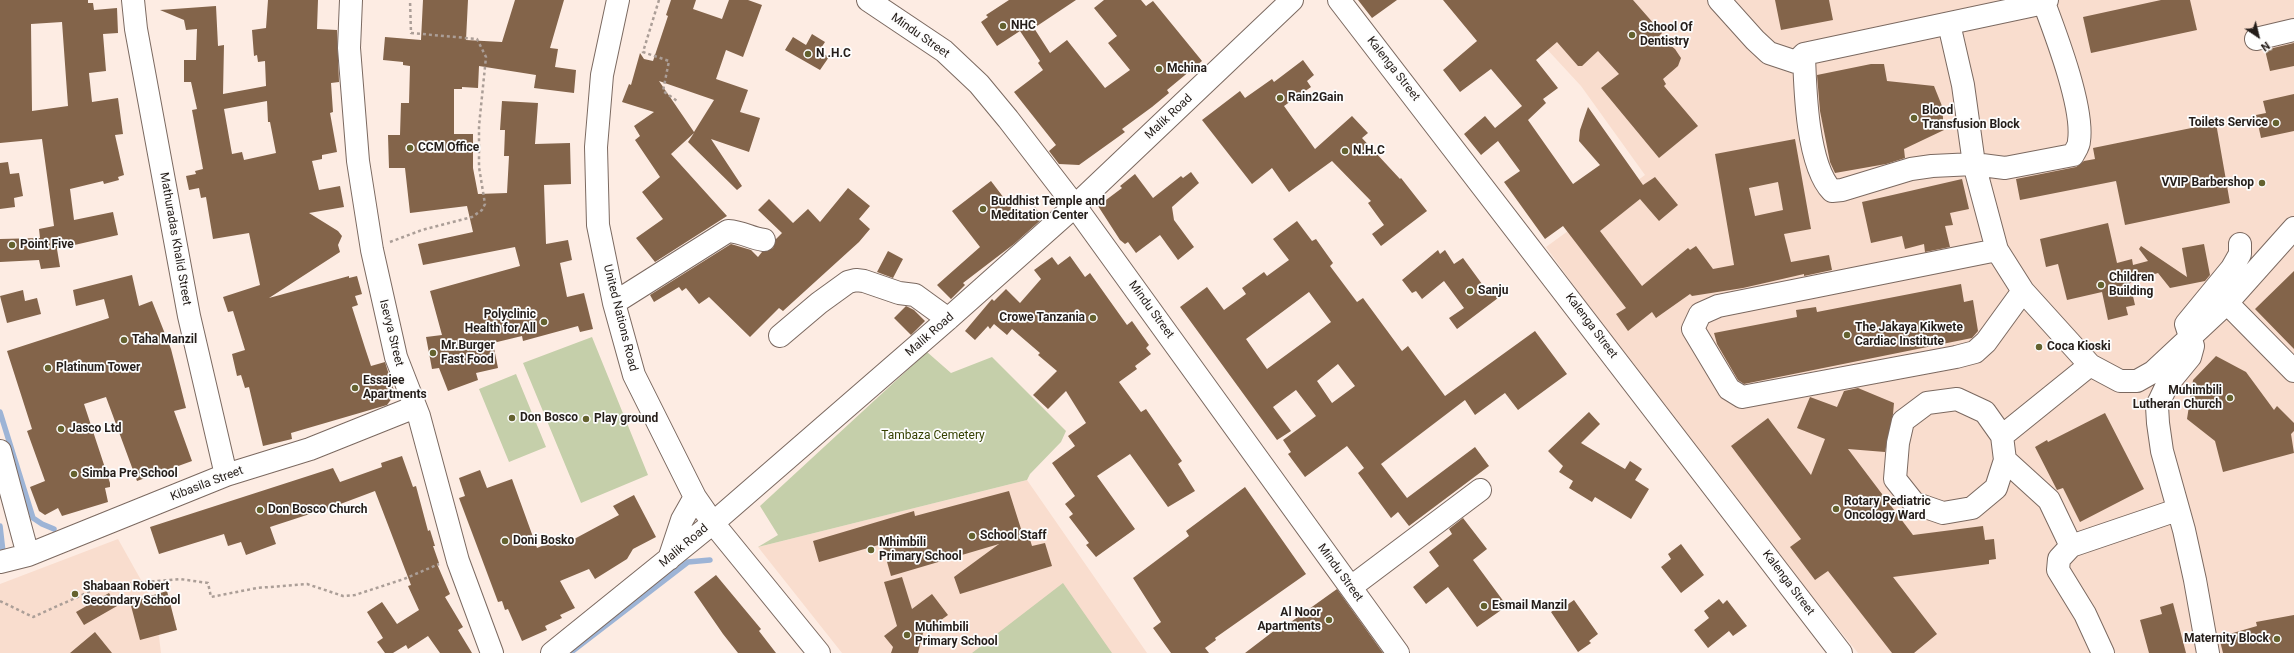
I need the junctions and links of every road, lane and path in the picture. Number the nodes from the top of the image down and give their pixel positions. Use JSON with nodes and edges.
{"nodes":[{"id":1,"x":133,"y":0,"type":"edge"},
{"id":2,"x":351,"y":0,"type":"edge"},
{"id":3,"x":410,"y":0,"type":"edge"},
{"id":4,"x":618,"y":0,"type":"edge"},
{"id":5,"x":659,"y":0,"type":"edge"},
{"id":6,"x":868,"y":0,"type":"edge"},
{"id":7,"x":1292,"y":0,"type":"edge"},
{"id":8,"x":1339,"y":0,"type":"edge"},
{"id":9,"x":1720,"y":0,"type":"edge"},
{"id":10,"x":2045,"y":2,"type":"edge"},
{"id":11,"x":1949,"y":24,"type":"junction"},
{"id":12,"x":2294,"y":30,"type":"edge"},
{"id":13,"x":2256,"y":39,"type":"dead end"},
{"id":14,"x":1804,"y":54,"type":"junction"},
{"id":15,"x":677,"y":101,"type":"dead end"},
{"id":16,"x":1974,"y":164,"type":"junction"},
{"id":17,"x":1075,"y":206,"type":"junction"},
{"id":18,"x":2293,"y":232,"type":"edge"},
{"id":19,"x":764,"y":240,"type":"dead end"},
{"id":20,"x":2240,"y":244,"type":"dead end"},
{"id":21,"x":372,"y":250,"type":"junction"},
{"id":22,"x":1997,"y":250,"type":"junction"},
{"id":23,"x":2023,"y":291,"type":"junction"},
{"id":24,"x":614,"y":303,"type":"junction"},
{"id":25,"x":2227,"y":303,"type":"junction"},
{"id":26,"x":948,"y":319,"type":"junction"},
{"id":27,"x":780,"y":336,"type":"dead end"},
{"id":28,"x":2189,"y":338,"type":"junction"},
{"id":29,"x":2090,"y":365,"type":"junction"},
{"id":30,"x":2294,"y":371,"type":"edge"},
{"id":31,"x":415,"y":407,"type":"junction"},
{"id":32,"x":2002,"y":436,"type":"junction"},
{"id":33,"x":0,"y":451,"type":"edge"},
{"id":34,"x":2005,"y":460,"type":"junction"},
{"id":35,"x":226,"y":476,"type":"junction"},
{"id":36,"x":1480,"y":490,"type":"dead end"},
{"id":37,"x":695,"y":497,"type":"junction"},
{"id":38,"x":2177,"y":510,"type":"junction"},
{"id":39,"x":712,"y":523,"type":"junction"},
{"id":40,"x":2071,"y":546,"type":"junction"},
{"id":41,"x":28,"y":555,"type":"junction"},
{"id":42,"x":669,"y":559,"type":"junction"},
{"id":43,"x":458,"y":561,"type":"junction"},
{"id":44,"x":0,"y":562,"type":"edge"},
{"id":45,"x":1351,"y":587,"type":"junction"},
{"id":46,"x":0,"y":600,"type":"edge"},
{"id":47,"x":492,"y":653,"type":"edge"},
{"id":48,"x":552,"y":653,"type":"edge"},
{"id":49,"x":819,"y":653,"type":"edge"},
{"id":50,"x":1398,"y":653,"type":"edge"},
{"id":51,"x":1841,"y":653,"type":"edge"},
{"id":52,"x":2103,"y":653,"type":"edge"},
{"id":53,"x":2208,"y":653,"type":"edge"}],
"edges":[{"from":1,"to":35,"type":"street","name":"Mathuradas Khalid Street"},
{"from":2,"to":21,"type":"street","name":"Isevya Street"},
{"from":3,"to":21,"type":"path"},
{"from":4,"to":24,"type":"street","name":"United Nations Road"},
{"from":5,"to":15,"type":"path"},
{"from":6,"to":17,"type":"street","name":"Mindu Street"},
{"from":7,"to":17,"type":"street","name":"Malik Road"},
{"from":8,"to":51,"type":"street","name":"Kalenga Street"},
{"from":9,"to":14,"type":"street"},
{"from":10,"to":11,"type":"street"},
{"from":10,"to":16,"type":"street"},
{"from":11,"to":14,"type":"street"},
{"from":11,"to":16,"type":"street"},
{"from":12,"to":13,"type":"street"},
{"from":14,"to":16,"type":"street"},
{"from":16,"to":22,"type":"street"},
{"from":17,"to":26,"type":"street","name":"Malik Road"},
{"from":17,"to":45,"type":"street","name":"Mindu Street"},
{"from":18,"to":25,"type":"street"},
{"from":19,"to":24,"type":"street"},
{"from":20,"to":28,"type":"street"},
{"from":21,"to":31,"type":"street","name":"Isevya Street"},
{"from":22,"to":23,"type":"street"},
{"from":22,"to":23,"type":"street"},
{"from":23,"to":29,"type":"street"},
{"from":24,"to":37,"type":"street","name":"United Nations Road"},
{"from":25,"to":28,"type":"street"},
{"from":25,"to":30,"type":"street"},
{"from":26,"to":27,"type":"street"},
{"from":26,"to":39,"type":"street","name":"Malik Road"},
{"from":28,"to":29,"type":"street"},
{"from":28,"to":38,"type":"street"},
{"from":29,"to":32,"type":"street"},
{"from":31,"to":35,"type":"street","name":"Kibasila Street"},
{"from":31,"to":43,"type":"street","name":"Isevya Street"},
{"from":32,"to":34,"type":"street"},
{"from":32,"to":34,"type":"street"},
{"from":33,"to":41,"type":"street"},
{"from":34,"to":40,"type":"street"},
{"from":35,"to":41,"type":"street","name":"Kibasila Street"},
{"from":36,"to":45,"type":"street"},
{"from":37,"to":39,"type":"street","name":"United Nations Road"},
{"from":37,"to":42,"type":"street"},
{"from":38,"to":40,"type":"street"},
{"from":38,"to":53,"type":"street"},
{"from":39,"to":42,"type":"street","name":"Malik Road"},
{"from":39,"to":49,"type":"street","name":"United Nations Road"},
{"from":40,"to":52,"type":"street"},
{"from":41,"to":44,"type":"street","name":"Kibasila Street"},
{"from":42,"to":48,"type":"street","name":"Malik Road"},
{"from":43,"to":46,"type":"path"},
{"from":43,"to":47,"type":"street","name":"Isevya Street"},
{"from":45,"to":50,"type":"street","name":"Mindu Street"}]}
